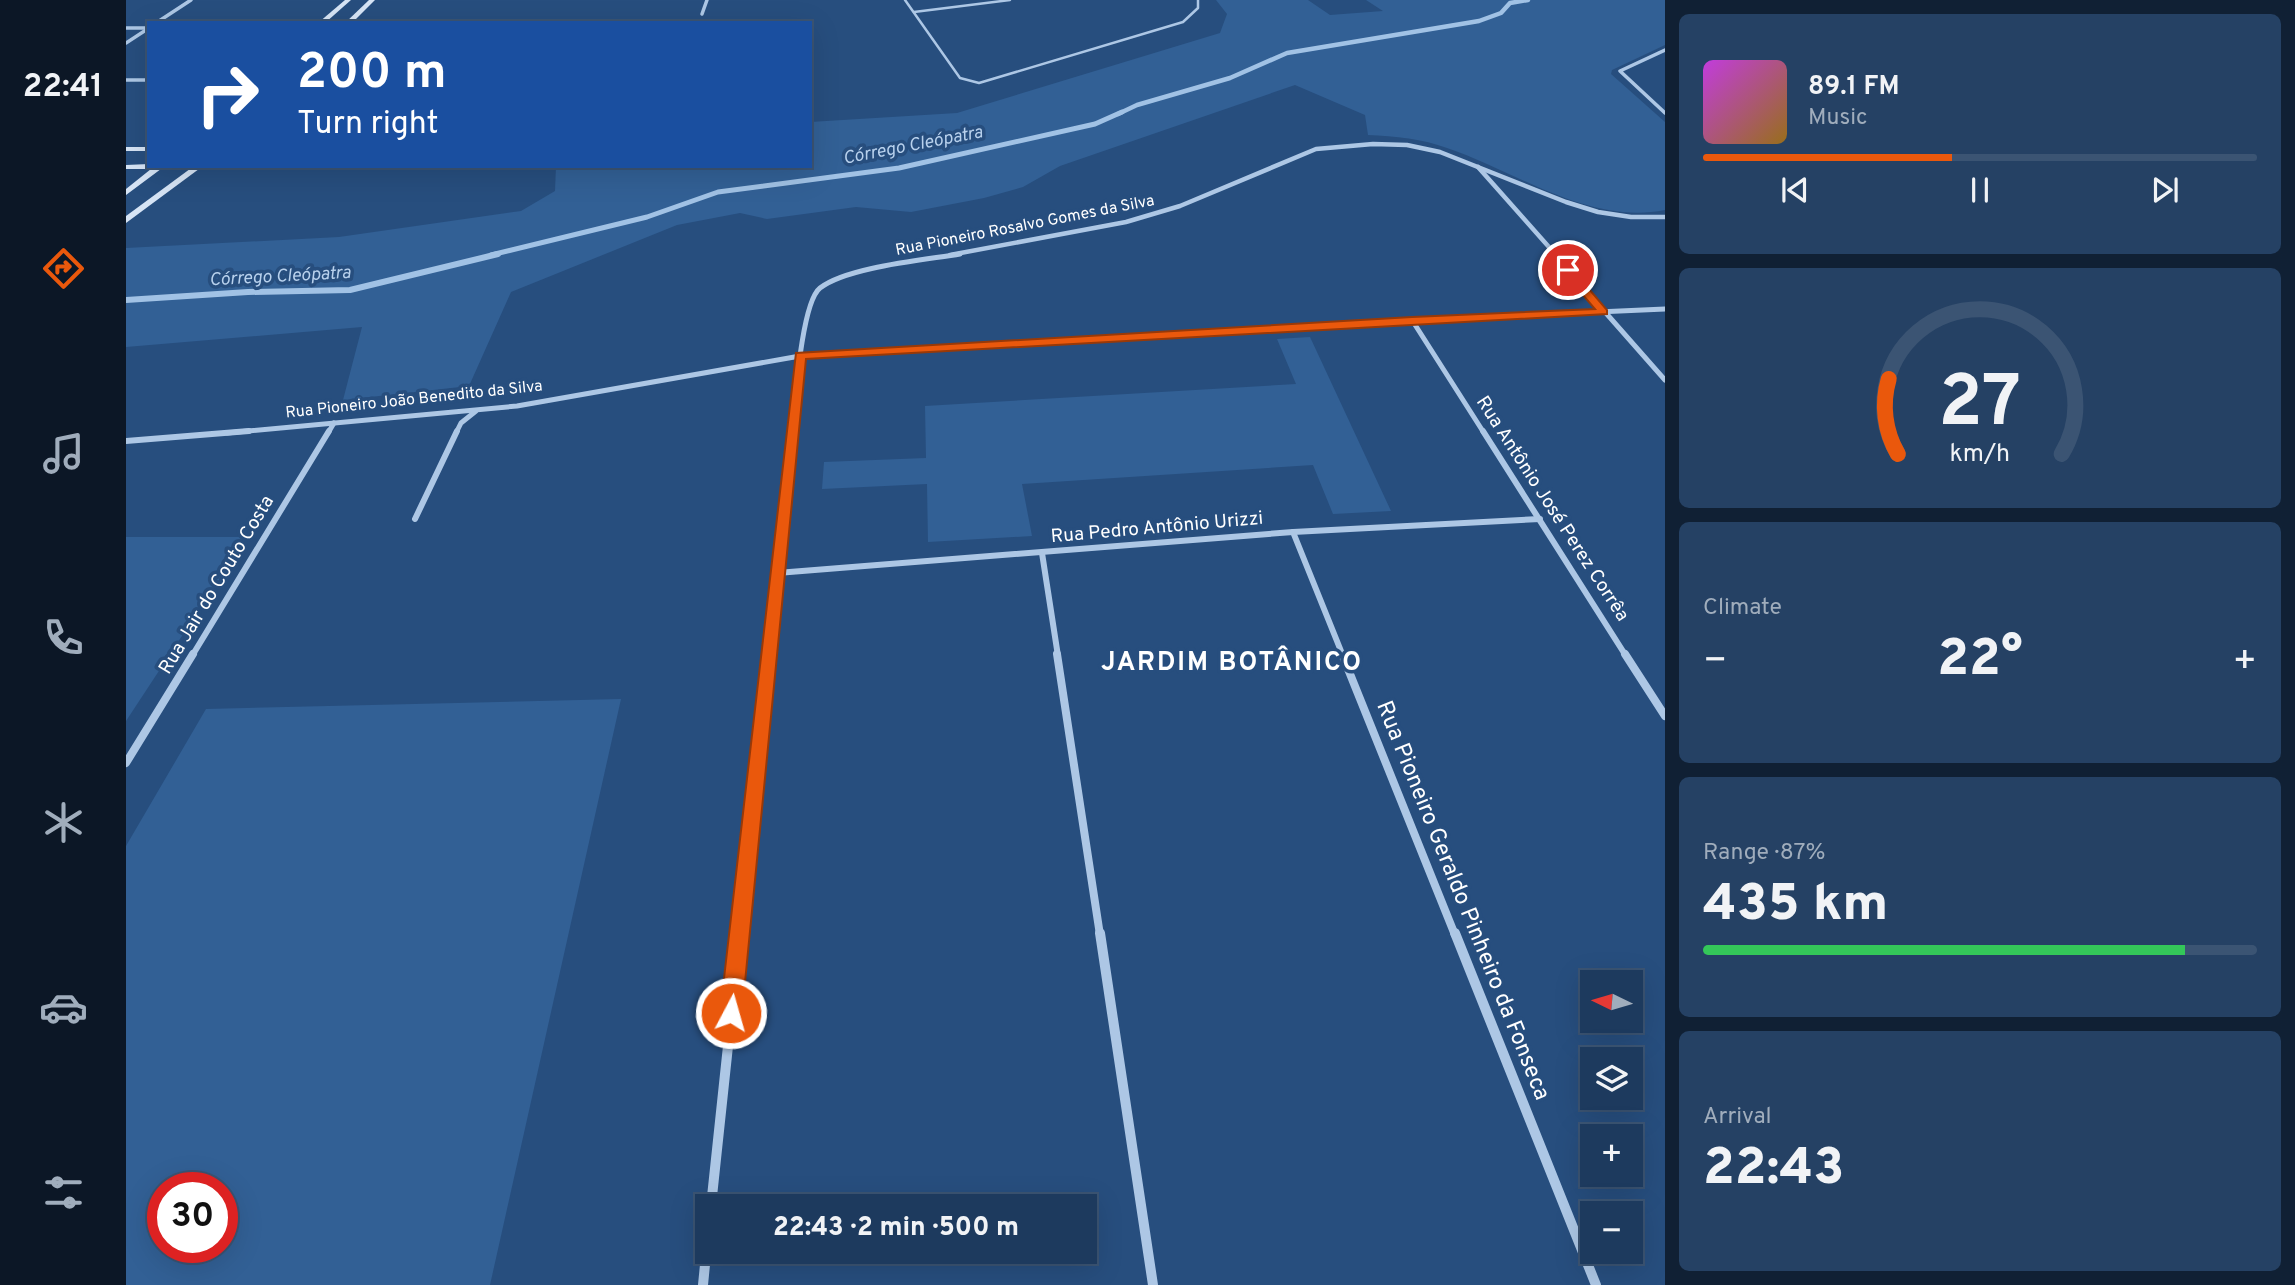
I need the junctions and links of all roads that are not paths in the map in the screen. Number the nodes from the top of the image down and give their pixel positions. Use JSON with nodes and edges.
{"nodes":[{"id":1,"x":191,"y":0,"type":"edge"},
{"id":2,"x":348,"y":0,"type":"edge"},
{"id":3,"x":372,"y":0,"type":"edge"},
{"id":4,"x":707,"y":0,"type":"edge"},
{"id":5,"x":905,"y":0,"type":"edge"},
{"id":6,"x":1010,"y":0,"type":"edge"},
{"id":7,"x":1198,"y":0,"type":"edge"},
{"id":8,"x":914,"y":12,"type":"junction"},
{"id":9,"x":702,"y":14,"type":"dead end"},
{"id":10,"x":159,"y":21,"type":"edge"},
{"id":11,"x":323,"y":21,"type":"edge"},
{"id":12,"x":350,"y":21,"type":"edge"},
{"id":13,"x":126,"y":28,"type":"edge"},
{"id":14,"x":147,"y":28,"type":"edge"},
{"id":15,"x":147,"y":29,"type":"edge"},
{"id":16,"x":126,"y":43,"type":"edge"},
{"id":17,"x":1665,"y":50,"type":"edge"},
{"id":18,"x":126,"y":80,"type":"edge"},
{"id":19,"x":147,"y":80,"type":"edge"},
{"id":20,"x":1665,"y":113,"type":"edge"},
{"id":21,"x":126,"y":149,"type":"edge"},
{"id":22,"x":147,"y":149,"type":"edge"},
{"id":23,"x":147,"y":166,"type":"edge"},
{"id":24,"x":126,"y":167,"type":"edge"},
{"id":25,"x":1478,"y":167,"type":"junction"},
{"id":26,"x":158,"y":168,"type":"edge"},
{"id":27,"x":196,"y":168,"type":"edge"},
{"id":28,"x":126,"y":194,"type":"edge"},
{"id":29,"x":1665,"y":218,"type":"edge"},
{"id":30,"x":126,"y":220,"type":"edge"},
{"id":31,"x":1665,"y":309,"type":"edge"},
{"id":32,"x":1604,"y":312,"type":"junction"},
{"id":33,"x":1412,"y":320,"type":"junction"},
{"id":34,"x":800,"y":356,"type":"junction"},
{"id":35,"x":1665,"y":380,"type":"edge"},
{"id":36,"x":476,"y":411,"type":"junction"},
{"id":37,"x":334,"y":423,"type":"junction"},
{"id":38,"x":126,"y":440,"type":"edge"},
{"id":39,"x":415,"y":519,"type":"dead end"},
{"id":40,"x":1540,"y":519,"type":"junction"},
{"id":41,"x":1293,"y":532,"type":"junction"},
{"id":42,"x":1042,"y":554,"type":"junction"},
{"id":43,"x":777,"y":573,"type":"junction"},
{"id":44,"x":1665,"y":716,"type":"edge"},
{"id":45,"x":126,"y":763,"type":"edge"},
{"id":46,"x":712,"y":1194,"type":"edge"},
{"id":47,"x":705,"y":1264,"type":"edge"},
{"id":48,"x":703,"y":1285,"type":"edge"},
{"id":49,"x":1153,"y":1285,"type":"edge"},
{"id":50,"x":1596,"y":1285,"type":"edge"}],
"edges":[{"from":1,"to":10,"type":"street"},
{"from":2,"to":11,"type":"main road"},
{"from":3,"to":12,"type":"main road"},
{"from":4,"to":9,"type":"street"},
{"from":5,"to":8,"type":"lane"},
{"from":6,"to":8,"type":"lane"},
{"from":7,"to":8,"type":"lane"},
{"from":13,"to":14,"type":"street"},
{"from":15,"to":16,"type":"street"},
{"from":17,"to":20,"type":"street"},
{"from":18,"to":19,"type":"street"},
{"from":21,"to":22,"type":"main road"},
{"from":23,"to":24,"type":"main road"},
{"from":25,"to":29,"type":"street","name":"Rua Pioneiro Rosalvo Gomes da Silva"},
{"from":25,"to":32,"type":"street"},
{"from":25,"to":34,"type":"street","name":"Rua Pioneiro Rosalvo Gomes da Silva"},
{"from":26,"to":28,"type":"main road"},
{"from":27,"to":30,"type":"main road"},
{"from":31,"to":32,"type":"street","name":"Rua Pioneiro João Benedito da Silva"},
{"from":32,"to":33,"type":"street","name":"Rua Pioneiro João Benedito da Silva"},
{"from":32,"to":35,"type":"street"},
{"from":33,"to":34,"type":"street","name":"Rua Pioneiro João Benedito da Silva"},
{"from":33,"to":40,"type":"street","name":"Rua Antônio José Perez Corrêa"},
{"from":34,"to":36,"type":"street","name":"Rua Pioneiro João Benedito da Silva"},
{"from":34,"to":43,"type":"street","name":"Rua Pioneiro Rosalvo Gomes da Silva"},
{"from":36,"to":37,"type":"street","name":"Rua Pioneiro João Benedito da Silva"},
{"from":36,"to":39,"type":"street"},
{"from":37,"to":38,"type":"street","name":"Rua Pioneiro João Benedito da Silva"},
{"from":37,"to":45,"type":"street","name":"Rua Jair do Couto Costa"},
{"from":40,"to":41,"type":"street","name":"Rua Pedro Antônio Urizzi"},
{"from":40,"to":44,"type":"street","name":"Rua Antônio José Perez Corrêa"},
{"from":41,"to":42,"type":"street","name":"Rua Pedro Antônio Urizzi"},
{"from":41,"to":50,"type":"street","name":"Rua Pioneiro Geraldo Pinheiro da Fonseca"},
{"from":42,"to":43,"type":"street","name":"Rua Pedro Antônio Urizzi"},
{"from":42,"to":49,"type":"street"},
{"from":43,"to":46,"type":"street","name":"Rua Pioneiro Rosalvo Gomes da Silva"},
{"from":47,"to":48,"type":"street"}]}
